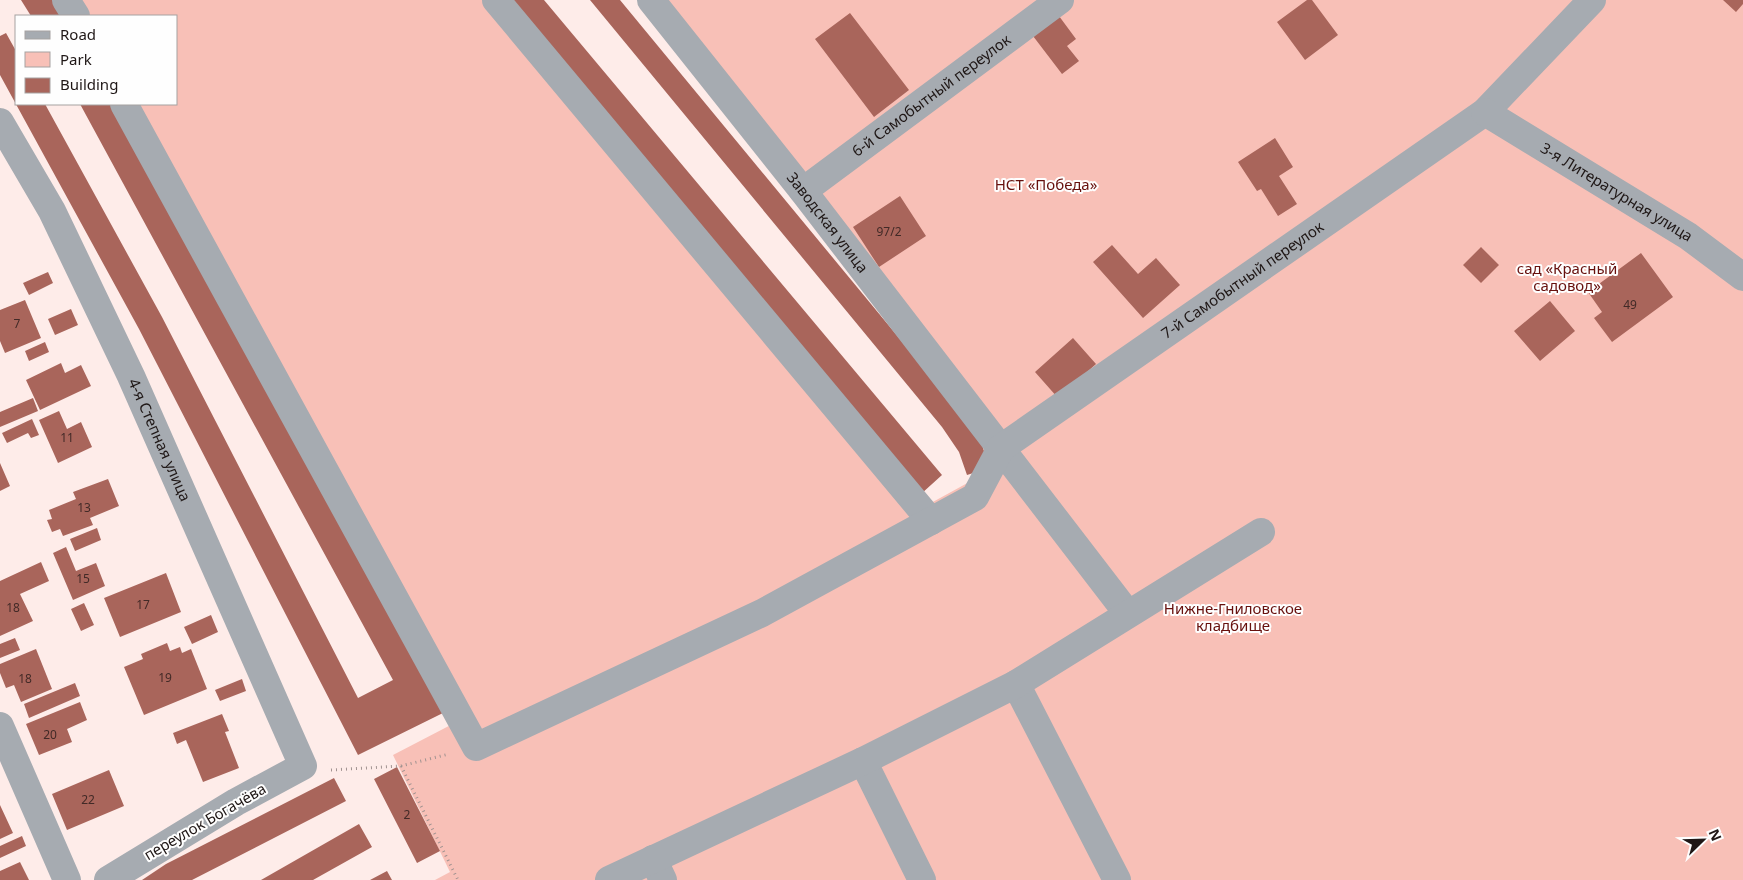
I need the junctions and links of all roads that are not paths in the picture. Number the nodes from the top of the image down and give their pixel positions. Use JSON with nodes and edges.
{"nodes":[{"id":1,"x":66,"y":0,"type":"edge"},
{"id":2,"x":496,"y":0,"type":"edge"},
{"id":3,"x":651,"y":0,"type":"edge"},
{"id":4,"x":1060,"y":0,"type":"edge"},
{"id":5,"x":1592,"y":0,"type":"edge"},
{"id":6,"x":75,"y":15,"type":"edge"},
{"id":7,"x":125,"y":105,"type":"edge"},
{"id":8,"x":1485,"y":112,"type":"junction"},
{"id":9,"x":0,"y":122,"type":"edge"},
{"id":10,"x":803,"y":191,"type":"junction"},
{"id":11,"x":1743,"y":277,"type":"edge"},
{"id":12,"x":1001,"y":448,"type":"junction"},
{"id":13,"x":931,"y":521,"type":"junction"},
{"id":14,"x":1261,"y":532,"type":"dead end"},
{"id":15,"x":1128,"y":614,"type":"junction"},
{"id":16,"x":1016,"y":684,"type":"junction"},
{"id":17,"x":0,"y":726,"type":"edge"},
{"id":18,"x":863,"y":762,"type":"junction"},
{"id":19,"x":303,"y":766,"type":"joint"},
{"id":20,"x":658,"y":870,"type":"edge"},
{"id":21,"x":67,"y":880,"type":"edge"},
{"id":22,"x":108,"y":880,"type":"edge"},
{"id":23,"x":609,"y":880,"type":"edge"},
{"id":24,"x":922,"y":880,"type":"edge"},
{"id":25,"x":1117,"y":880,"type":"edge"}],
"edges":[{"from":1,"to":6,"type":"street"},
{"from":2,"to":13,"type":"street"},
{"from":3,"to":10,"type":"street","name":"Заводская улица"},
{"from":4,"to":10,"type":"street","name":"6-й Самобытный переулок"},
{"from":5,"to":8,"type":"street","name":"7-й Самобытный переулок"},
{"from":7,"to":13,"type":"street"},
{"from":8,"to":11,"type":"street","name":"3-я Литературная улица"},
{"from":8,"to":12,"type":"street","name":"7-й Самобытный переулок"},
{"from":9,"to":19,"type":"street","name":"4-я Степная улица"},
{"from":10,"to":12,"type":"street","name":"Заводская улица"},
{"from":12,"to":13,"type":"street"},
{"from":12,"to":15,"type":"street","name":"Заводская улица"},
{"from":14,"to":15,"type":"street"},
{"from":15,"to":16,"type":"street"},
{"from":16,"to":18,"type":"street"},
{"from":16,"to":25,"type":"street"},
{"from":17,"to":21,"type":"street"},
{"from":18,"to":20,"type":"street"},
{"from":18,"to":24,"type":"street"},
{"from":19,"to":22,"type":"street","name":"переулок Богачёва"},
{"from":20,"to":23,"type":"street"}]}
